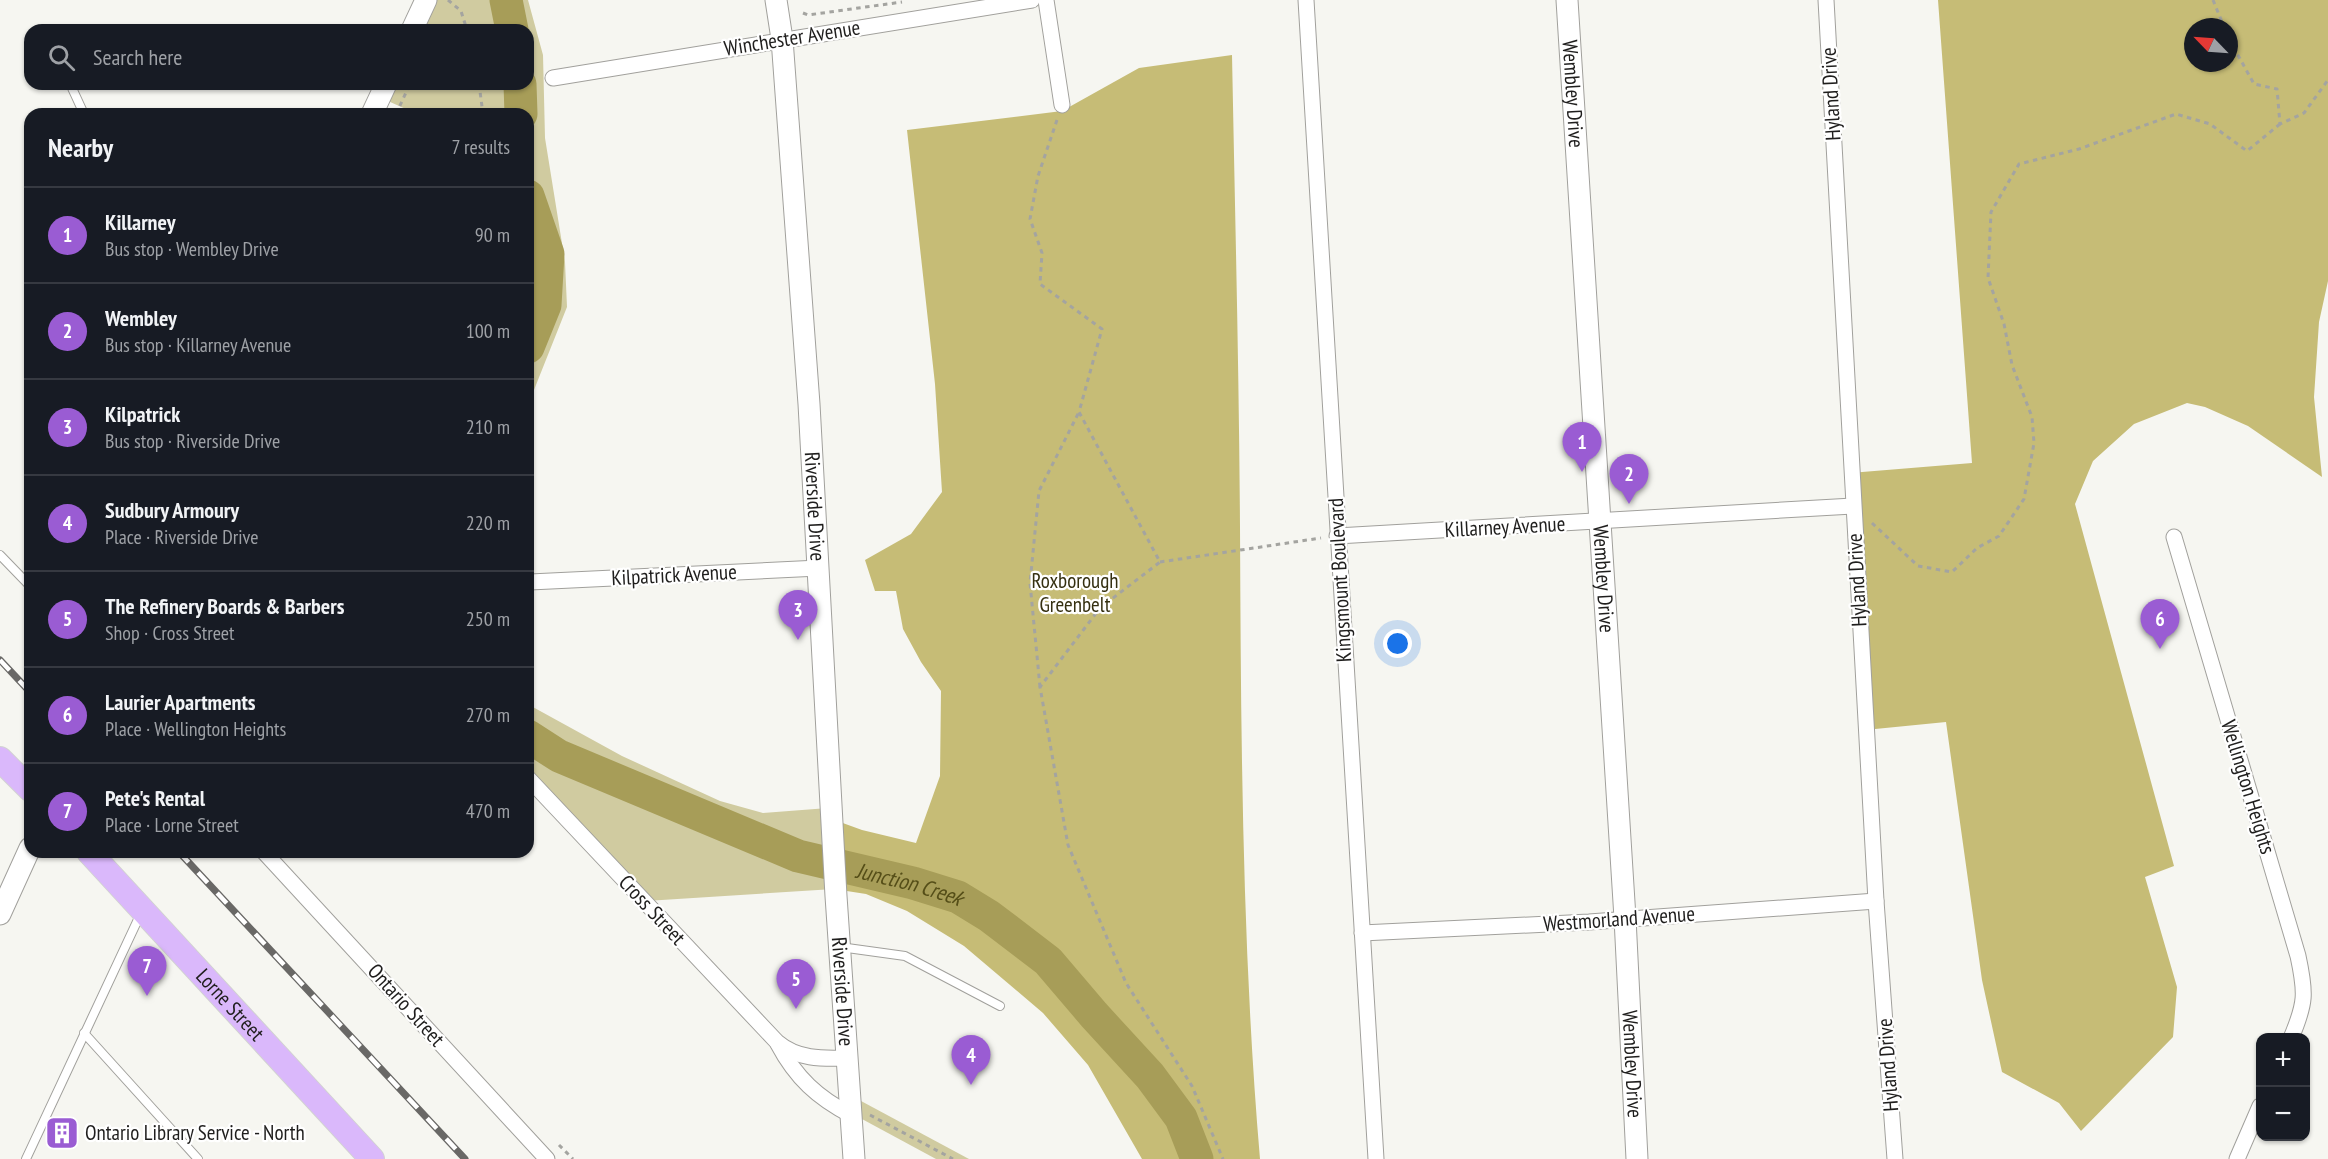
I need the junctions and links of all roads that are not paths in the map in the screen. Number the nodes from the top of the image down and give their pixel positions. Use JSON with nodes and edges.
{"nodes":[{"id":1,"x":426,"y":0,"type":"edge"},
{"id":2,"x":776,"y":0,"type":"edge"},
{"id":3,"x":1032,"y":0,"type":"edge"},
{"id":4,"x":1046,"y":0,"type":"edge"},
{"id":5,"x":1306,"y":0,"type":"edge"},
{"id":6,"x":1567,"y":0,"type":"edge"},
{"id":7,"x":1826,"y":0,"type":"edge"},
{"id":8,"x":415,"y":24,"type":"edge"},
{"id":9,"x":782,"y":39,"type":"junction"},
{"id":10,"x":553,"y":78,"type":"dead end"},
{"id":11,"x":73,"y":90,"type":"edge"},
{"id":12,"x":383,"y":90,"type":"edge"},
{"id":13,"x":1062,"y":105,"type":"road end"},
{"id":14,"x":81,"y":108,"type":"edge"},
{"id":15,"x":375,"y":108,"type":"edge"},
{"id":16,"x":1853,"y":506,"type":"junction"},
{"id":17,"x":1600,"y":522,"type":"junction"},
{"id":18,"x":1337,"y":536,"type":"junction"},
{"id":19,"x":2174,"y":537,"type":"dead end"},
{"id":20,"x":0,"y":555,"type":"edge"},
{"id":21,"x":819,"y":568,"type":"junction"},
{"id":22,"x":24,"y":580,"type":"edge"},
{"id":23,"x":534,"y":582,"type":"edge"},
{"id":24,"x":0,"y":759,"type":"edge"},
{"id":25,"x":24,"y":783,"type":"edge"},
{"id":26,"x":534,"y":784,"type":"edge"},
{"id":27,"x":25,"y":858,"type":"edge"},
{"id":28,"x":94,"y":858,"type":"edge"},
{"id":29,"x":270,"y":858,"type":"edge"},
{"id":30,"x":1876,"y":901,"type":"junction"},
{"id":31,"x":142,"y":910,"type":"junction"},
{"id":32,"x":0,"y":914,"type":"edge"},
{"id":33,"x":1625,"y":918,"type":"junction"},
{"id":34,"x":1362,"y":933,"type":"junction"},
{"id":35,"x":840,"y":947,"type":"junction"},
{"id":36,"x":1000,"y":1006,"type":"dead end"},
{"id":37,"x":84,"y":1033,"type":"junction"},
{"id":38,"x":2293,"y":1033,"type":"edge"},
{"id":39,"x":777,"y":1042,"type":"junction"},
{"id":40,"x":847,"y":1058,"type":"junction"},
{"id":41,"x":851,"y":1109,"type":"junction"},
{"id":42,"x":2256,"y":1115,"type":"edge"},
{"id":43,"x":26,"y":1159,"type":"edge"},
{"id":44,"x":198,"y":1159,"type":"edge"},
{"id":45,"x":372,"y":1159,"type":"edge"},
{"id":46,"x":547,"y":1159,"type":"edge"},
{"id":47,"x":854,"y":1159,"type":"edge"},
{"id":48,"x":1376,"y":1159,"type":"edge"},
{"id":49,"x":1636,"y":1159,"type":"edge"},
{"id":50,"x":1895,"y":1159,"type":"edge"},
{"id":51,"x":2237,"y":1159,"type":"edge"}],
"edges":[{"from":1,"to":8,"type":"street"},
{"from":2,"to":9,"type":"street","name":"Riverside Drive"},
{"from":3,"to":9,"type":"street","name":"Winchester Avenue"},
{"from":4,"to":13,"type":"street"},
{"from":5,"to":18,"type":"street","name":"Kingsmount Boulevard"},
{"from":6,"to":17,"type":"street","name":"Wembley Drive"},
{"from":7,"to":16,"type":"street","name":"Hyland Drive"},
{"from":9,"to":10,"type":"street","name":"Winchester Avenue"},
{"from":9,"to":21,"type":"street","name":"Riverside Drive"},
{"from":11,"to":14,"type":"lane"},
{"from":12,"to":15,"type":"street"},
{"from":16,"to":17,"type":"street","name":"Killarney Avenue"},
{"from":16,"to":30,"type":"street","name":"Hyland Drive"},
{"from":17,"to":18,"type":"street","name":"Killarney Avenue"},
{"from":17,"to":33,"type":"street","name":"Wembley Drive"},
{"from":18,"to":34,"type":"street","name":"Kingsmount Boulevard"},
{"from":19,"to":38,"type":"street","name":"Wellington Heights"},
{"from":20,"to":22,"type":"lane"},
{"from":21,"to":23,"type":"street","name":"Kilpatrick Avenue"},
{"from":21,"to":35,"type":"street","name":"Riverside Drive"},
{"from":24,"to":25,"type":"main road"},
{"from":26,"to":39,"type":"street","name":"Cross Street"},
{"from":27,"to":32,"type":"street"},
{"from":28,"to":31,"type":"main road","name":"Lorne Street"},
{"from":29,"to":46,"type":"street","name":"Ontario Street"},
{"from":30,"to":33,"type":"street","name":"Westmorland Avenue"},
{"from":30,"to":50,"type":"street","name":"Hyland Drive"},
{"from":31,"to":37,"type":"lane"},
{"from":31,"to":45,"type":"main road","name":"Lorne Street"},
{"from":33,"to":34,"type":"street","name":"Westmorland Avenue"},
{"from":33,"to":49,"type":"street","name":"Wembley Drive"},
{"from":34,"to":48,"type":"street","name":"Kingsmount Boulevard"},
{"from":35,"to":36,"type":"lane"},
{"from":35,"to":40,"type":"street","name":"Riverside Drive"},
{"from":37,"to":43,"type":"lane"},
{"from":37,"to":44,"type":"lane"},
{"from":39,"to":40,"type":"street","name":"Cross Street"},
{"from":39,"to":41,"type":"street","name":"Cross Street"},
{"from":40,"to":41,"type":"street","name":"Riverside Drive"},
{"from":41,"to":47,"type":"street","name":"Riverside Drive"},
{"from":42,"to":51,"type":"street"}]}
